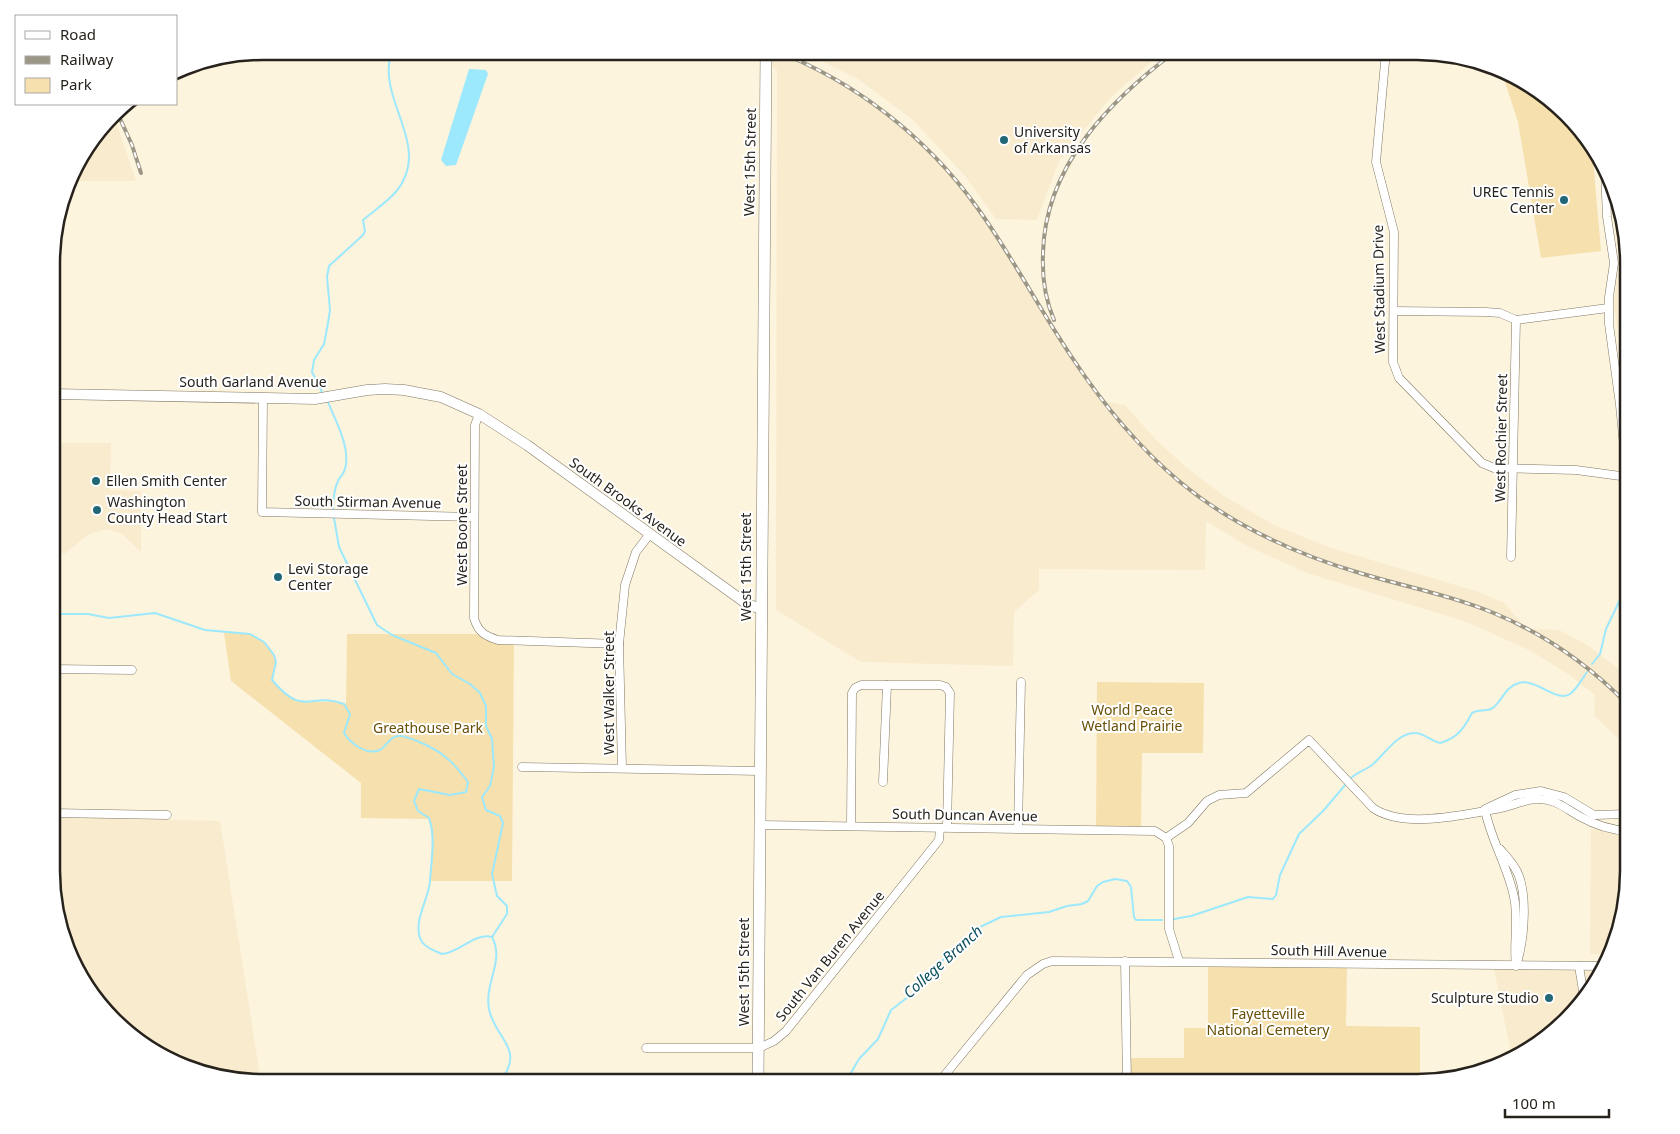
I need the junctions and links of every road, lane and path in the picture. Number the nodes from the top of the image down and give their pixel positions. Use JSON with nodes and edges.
{"nodes":[{"id":1,"x":766,"y":60,"type":"edge"},
{"id":2,"x":1385,"y":60,"type":"edge"},
{"id":3,"x":1606,"y":187,"type":"edge"},
{"id":4,"x":1608,"y":308,"type":"junction"},
{"id":5,"x":1394,"y":311,"type":"junction"},
{"id":6,"x":1516,"y":320,"type":"junction"},
{"id":7,"x":60,"y":394,"type":"edge"},
{"id":8,"x":263,"y":399,"type":"junction"},
{"id":9,"x":1620,"y":409,"type":"edge"},
{"id":10,"x":479,"y":414,"type":"junction"},
{"id":11,"x":1513,"y":469,"type":"junction"},
{"id":12,"x":1620,"y":476,"type":"edge"},
{"id":13,"x":474,"y":517,"type":"junction"},
{"id":14,"x":649,"y":534,"type":"junction"},
{"id":15,"x":1511,"y":557,"type":"dead end"},
{"id":16,"x":761,"y":609,"type":"junction"},
{"id":17,"x":619,"y":644,"type":"junction"},
{"id":18,"x":60,"y":669,"type":"edge"},
{"id":19,"x":132,"y":670,"type":"dead end"},
{"id":20,"x":1021,"y":682,"type":"dead end"},
{"id":21,"x":887,"y":686,"type":"junction"},
{"id":22,"x":522,"y":767,"type":"dead end"},
{"id":23,"x":622,"y":768,"type":"junction"},
{"id":24,"x":761,"y":771,"type":"junction"},
{"id":25,"x":883,"y":782,"type":"dead end"},
{"id":26,"x":1485,"y":810,"type":"junction"},
{"id":27,"x":60,"y":812,"type":"edge"},
{"id":28,"x":167,"y":814,"type":"dead end"},
{"id":29,"x":1620,"y":814,"type":"edge"},
{"id":30,"x":760,"y":825,"type":"junction"},
{"id":31,"x":851,"y":826,"type":"junction"},
{"id":32,"x":944,"y":828,"type":"junction"},
{"id":33,"x":1018,"y":828,"type":"junction"},
{"id":34,"x":1620,"y":830,"type":"edge"},
{"id":35,"x":1166,"y":838,"type":"junction"},
{"id":36,"x":1125,"y":960,"type":"junction"},
{"id":37,"x":1179,"y":961,"type":"junction"},
{"id":38,"x":1516,"y":966,"type":"junction"},
{"id":39,"x":1578,"y":966,"type":"junction"},
{"id":40,"x":1596,"y":966,"type":"edge"},
{"id":41,"x":1582,"y":989,"type":"edge"},
{"id":42,"x":646,"y":1048,"type":"dead end"},
{"id":43,"x":759,"y":1048,"type":"junction"},
{"id":44,"x":758,"y":1074,"type":"edge"},
{"id":45,"x":951,"y":1074,"type":"edge"},
{"id":46,"x":1126,"y":1074,"type":"edge"}],
"edges":[{"from":1,"to":16,"type":"main road","name":"West 15th Street"},
{"from":2,"to":5,"type":"street","name":"West Stadium Drive"},
{"from":3,"to":4,"type":"street"},
{"from":4,"to":6,"type":"street"},
{"from":4,"to":9,"type":"street"},
{"from":5,"to":6,"type":"street"},
{"from":5,"to":11,"type":"street","name":"West Stadium Drive"},
{"from":6,"to":11,"type":"street","name":"West Rochier Street"},
{"from":7,"to":8,"type":"street","name":"South Garland Avenue"},
{"from":8,"to":10,"type":"street","name":"South Garland Avenue"},
{"from":8,"to":13,"type":"street","name":"South Stirman Avenue"},
{"from":10,"to":13,"type":"street","name":"West Boone Street"},
{"from":10,"to":14,"type":"street","name":"South Brooks Avenue"},
{"from":11,"to":12,"type":"street","name":"West Stadium Drive"},
{"from":11,"to":15,"type":"street","name":"West Rochier Street"},
{"from":13,"to":17,"type":"street","name":"West Boone Street"},
{"from":14,"to":16,"type":"street","name":"South Brooks Avenue"},
{"from":14,"to":17,"type":"street","name":"West Walker Street"},
{"from":16,"to":24,"type":"main road","name":"West 15th Street"},
{"from":17,"to":23,"type":"street","name":"West Walker Street"},
{"from":18,"to":19,"type":"street"},
{"from":20,"to":33,"type":"street"},
{"from":21,"to":25,"type":"street"},
{"from":21,"to":31,"type":"street"},
{"from":21,"to":32,"type":"street"},
{"from":22,"to":23,"type":"street"},
{"from":23,"to":24,"type":"street"},
{"from":24,"to":30,"type":"main road","name":"West 15th Street"},
{"from":26,"to":29,"type":"street"},
{"from":26,"to":34,"type":"street"},
{"from":26,"to":35,"type":"street"},
{"from":26,"to":38,"type":"street"},
{"from":27,"to":28,"type":"street"},
{"from":30,"to":31,"type":"street","name":"South Duncan Avenue"},
{"from":30,"to":43,"type":"main road","name":"West 15th Street"},
{"from":31,"to":32,"type":"street","name":"South Duncan Avenue"},
{"from":32,"to":33,"type":"street","name":"South Duncan Avenue"},
{"from":32,"to":43,"type":"street","name":"South Van Buren Avenue"},
{"from":33,"to":35,"type":"street","name":"South Duncan Avenue"},
{"from":35,"to":37,"type":"street"},
{"from":36,"to":37,"type":"street","name":"South Hill Avenue"},
{"from":36,"to":45,"type":"street","name":"South Hill Avenue"},
{"from":36,"to":46,"type":"street"},
{"from":37,"to":38,"type":"street","name":"South Hill Avenue"},
{"from":38,"to":39,"type":"street","name":"South Hill Avenue"},
{"from":39,"to":40,"type":"street","name":"South Hill Avenue"},
{"from":39,"to":41,"type":"street"},
{"from":42,"to":43,"type":"street"},
{"from":43,"to":44,"type":"main road","name":"West 15th Street"}]}
